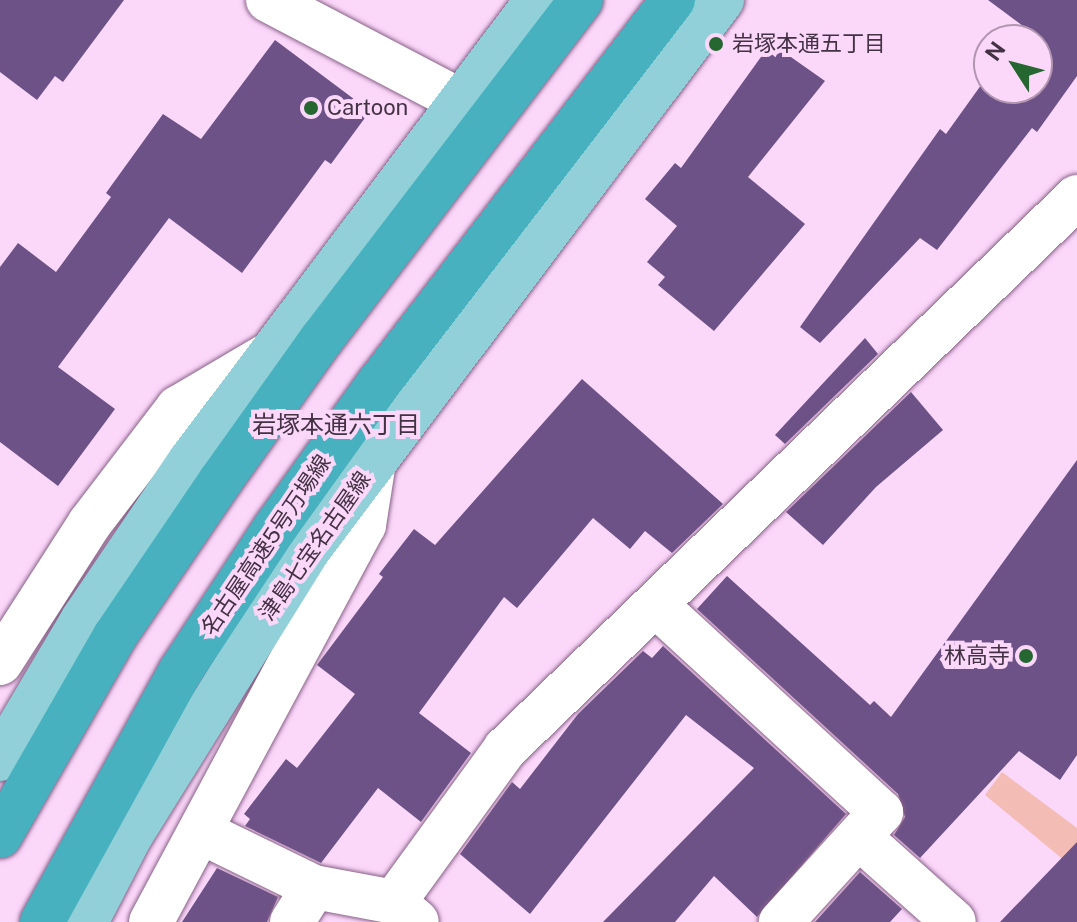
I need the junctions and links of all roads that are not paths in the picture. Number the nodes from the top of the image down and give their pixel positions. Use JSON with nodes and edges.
{"nodes":[{"id":1,"x":268,"y":0,"type":"edge"},
{"id":2,"x":537,"y":0,"type":"edge"},
{"id":3,"x":581,"y":0,"type":"edge"},
{"id":4,"x":673,"y":0,"type":"edge"},
{"id":5,"x":722,"y":0,"type":"edge"},
{"id":6,"x":460,"y":101,"type":"junction"},
{"id":7,"x":1077,"y":197,"type":"edge"},
{"id":8,"x":268,"y":355,"type":"junction"},
{"id":9,"x":374,"y":461,"type":"junction"},
{"id":10,"x":658,"y":607,"type":"junction"},
{"id":11,"x":0,"y":663,"type":"edge"},
{"id":12,"x":0,"y":759,"type":"edge"},
{"id":13,"x":201,"y":832,"type":"junction"},
{"id":14,"x":0,"y":836,"type":"edge"},
{"id":15,"x":859,"y":837,"type":"junction"},
{"id":16,"x":303,"y":904,"type":"edge"},
{"id":17,"x":405,"y":912,"type":"edge"},
{"id":18,"x":42,"y":922,"type":"edge"},
{"id":19,"x":86,"y":922,"type":"edge"},
{"id":20,"x":151,"y":922,"type":"edge"},
{"id":21,"x":781,"y":922,"type":"edge"},
{"id":22,"x":954,"y":922,"type":"edge"}],
"edges":[{"from":1,"to":6,"type":"street"},
{"from":2,"to":6,"type":"main road"},
{"from":3,"to":14,"type":"highway"},
{"from":4,"to":18,"type":"highway","name":"名古屋高速5号万場線"},
{"from":5,"to":9,"type":"main road","name":"津島七宝名古屋線"},
{"from":6,"to":8,"type":"main road"},
{"from":7,"to":10,"type":"street"},
{"from":8,"to":11,"type":"street"},
{"from":8,"to":12,"type":"main road"},
{"from":9,"to":13,"type":"street"},
{"from":9,"to":19,"type":"main road","name":"津島七宝名古屋線"},
{"from":10,"to":15,"type":"street"},
{"from":10,"to":17,"type":"street"},
{"from":13,"to":16,"type":"street"},
{"from":13,"to":20,"type":"street"},
{"from":15,"to":21,"type":"street"},
{"from":15,"to":22,"type":"street"},
{"from":16,"to":17,"type":"street"}]}
